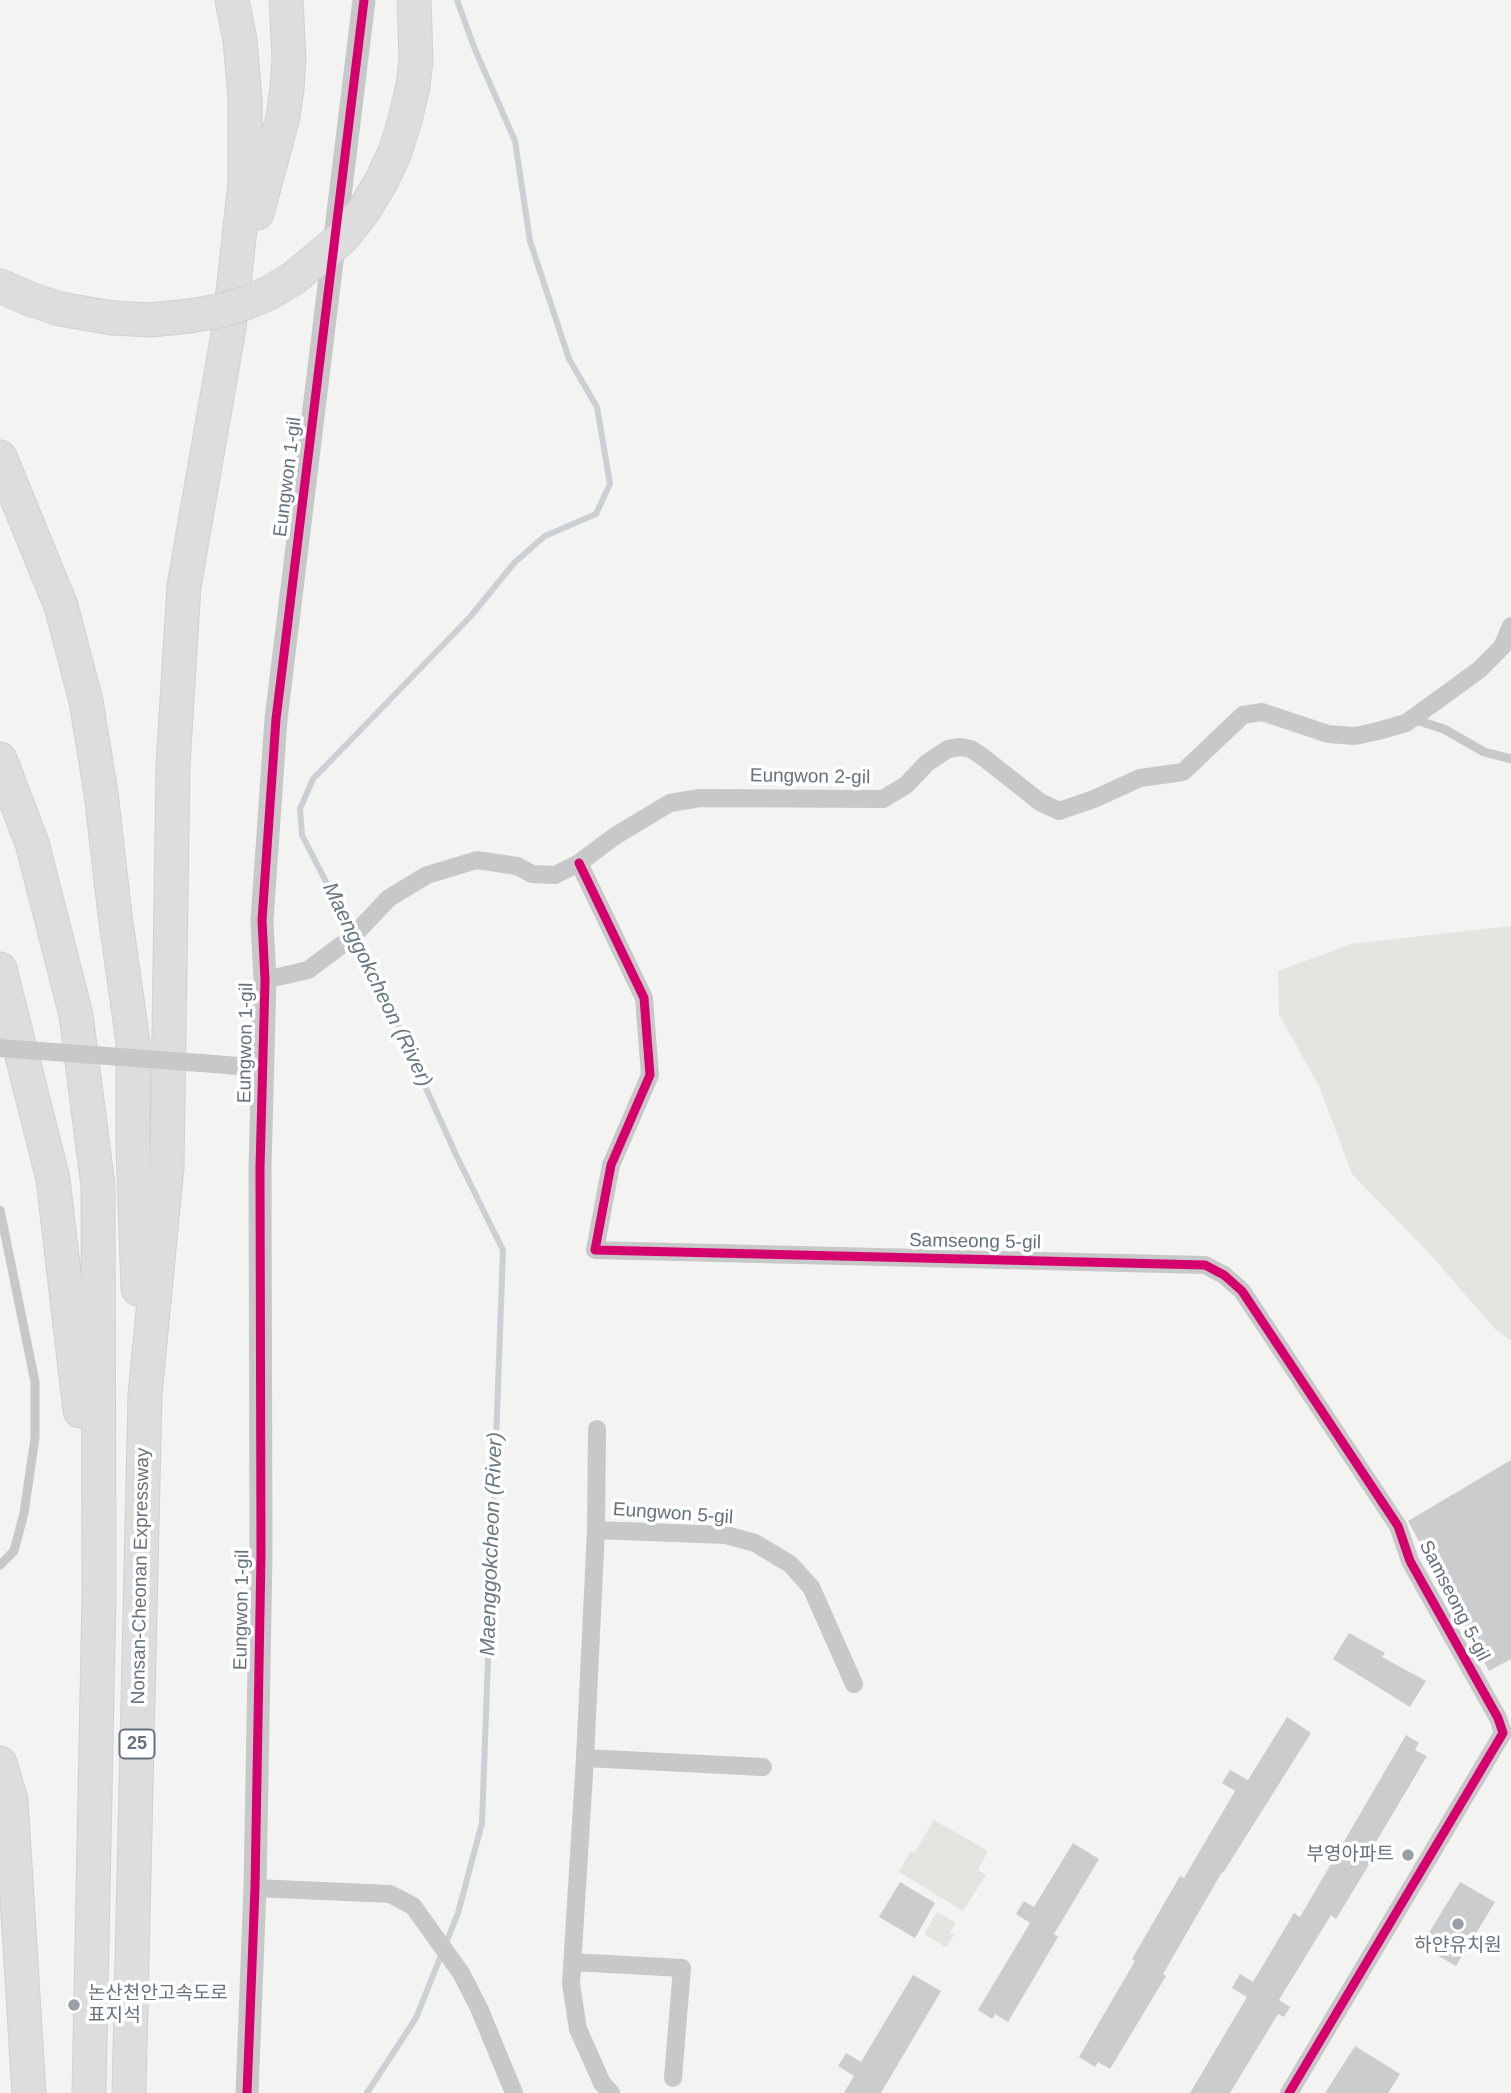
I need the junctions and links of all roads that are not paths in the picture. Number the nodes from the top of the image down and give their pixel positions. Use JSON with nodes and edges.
{"nodes":[{"id":1,"x":232,"y":0,"type":"edge"},
{"id":2,"x":286,"y":0,"type":"edge"},
{"id":3,"x":364,"y":0,"type":"edge"},
{"id":4,"x":414,"y":0,"type":"edge"},
{"id":5,"x":0,"y":286,"type":"edge"},
{"id":6,"x":229,"y":328,"type":"junction"},
{"id":7,"x":0,"y":457,"type":"edge"},
{"id":8,"x":1511,"y":626,"type":"edge"},
{"id":9,"x":1412,"y":718,"type":"junction"},
{"id":10,"x":0,"y":759,"type":"edge"},
{"id":11,"x":1511,"y":759,"type":"edge"},
{"id":12,"x":579,"y":863,"type":"junction"},
{"id":13,"x":0,"y":969,"type":"edge"},
{"id":14,"x":265,"y":980,"type":"junction"},
{"id":15,"x":0,"y":1048,"type":"edge"},
{"id":16,"x":263,"y":1068,"type":"junction"},
{"id":17,"x":0,"y":1210,"type":"edge"},
{"id":18,"x":145,"y":1394,"type":"junction"},
{"id":19,"x":597,"y":1429,"type":"dead end"},
{"id":20,"x":596,"y":1530,"type":"junction"},
{"id":21,"x":0,"y":1565,"type":"edge"},
{"id":22,"x":99,"y":1594,"type":"junction"},
{"id":23,"x":854,"y":1684,"type":"dead end"},
{"id":24,"x":1507,"y":1726,"type":"edge"},
{"id":25,"x":585,"y":1758,"type":"junction"},
{"id":26,"x":0,"y":1763,"type":"edge"},
{"id":27,"x":763,"y":1767,"type":"dead end"},
{"id":28,"x":255,"y":1888,"type":"junction"},
{"id":29,"x":572,"y":1962,"type":"junction"},
{"id":30,"x":673,"y":2078,"type":"dead end"},
{"id":31,"x":29,"y":2093,"type":"edge"},
{"id":32,"x":89,"y":2093,"type":"edge"},
{"id":33,"x":129,"y":2093,"type":"edge"},
{"id":34,"x":247,"y":2093,"type":"edge"},
{"id":35,"x":514,"y":2093,"type":"edge"},
{"id":36,"x":611,"y":2093,"type":"edge"},
{"id":37,"x":1289,"y":2093,"type":"edge"}],
"edges":[{"from":1,"to":6,"type":"highway"},
{"from":2,"to":6,"type":"highway"},
{"from":3,"to":14,"type":"street","name":"Eungwon 1-gil"},
{"from":4,"to":5,"type":"highway","bridge":true},
{"from":6,"to":18,"type":"highway"},
{"from":7,"to":18,"type":"highway"},
{"from":8,"to":9,"type":"street","name":"Eungwon 2-gil"},
{"from":9,"to":11,"type":"lane"},
{"from":9,"to":12,"type":"street","name":"Eungwon 2-gil"},
{"from":10,"to":22,"type":"highway"},
{"from":12,"to":14,"type":"street","name":"Eungwon 2-gil"},
{"from":12,"to":24,"type":"street","name":"Samseong 5-gil"},
{"from":13,"to":22,"type":"highway"},
{"from":14,"to":16,"type":"street","name":"Eungwon 1-gil"},
{"from":15,"to":16,"type":"street","name":"Eungwon 1-gil","bridge":true},
{"from":16,"to":28,"type":"street","name":"Eungwon 1-gil"},
{"from":17,"to":21,"type":"lane"},
{"from":18,"to":33,"type":"highway","name":"Nonsan-Cheonan Expressway","number":"25"},
{"from":19,"to":20,"type":"street"},
{"from":20,"to":23,"type":"street","name":"Eungwon 5-gil"},
{"from":20,"to":25,"type":"street","name":"Eungwon 5-gil"},
{"from":22,"to":32,"type":"highway","number":"25"},
{"from":24,"to":37,"type":"street","name":"Samseong 5-gil"},
{"from":25,"to":27,"type":"street"},
{"from":25,"to":29,"type":"street","name":"Eungwon 5-gil"},
{"from":26,"to":31,"type":"highway"},
{"from":28,"to":34,"type":"street","name":"Eungwon 1-gil"},
{"from":28,"to":35,"type":"street"},
{"from":29,"to":30,"type":"street"},
{"from":29,"to":36,"type":"street","name":"Eungwon 5-gil"}]}
